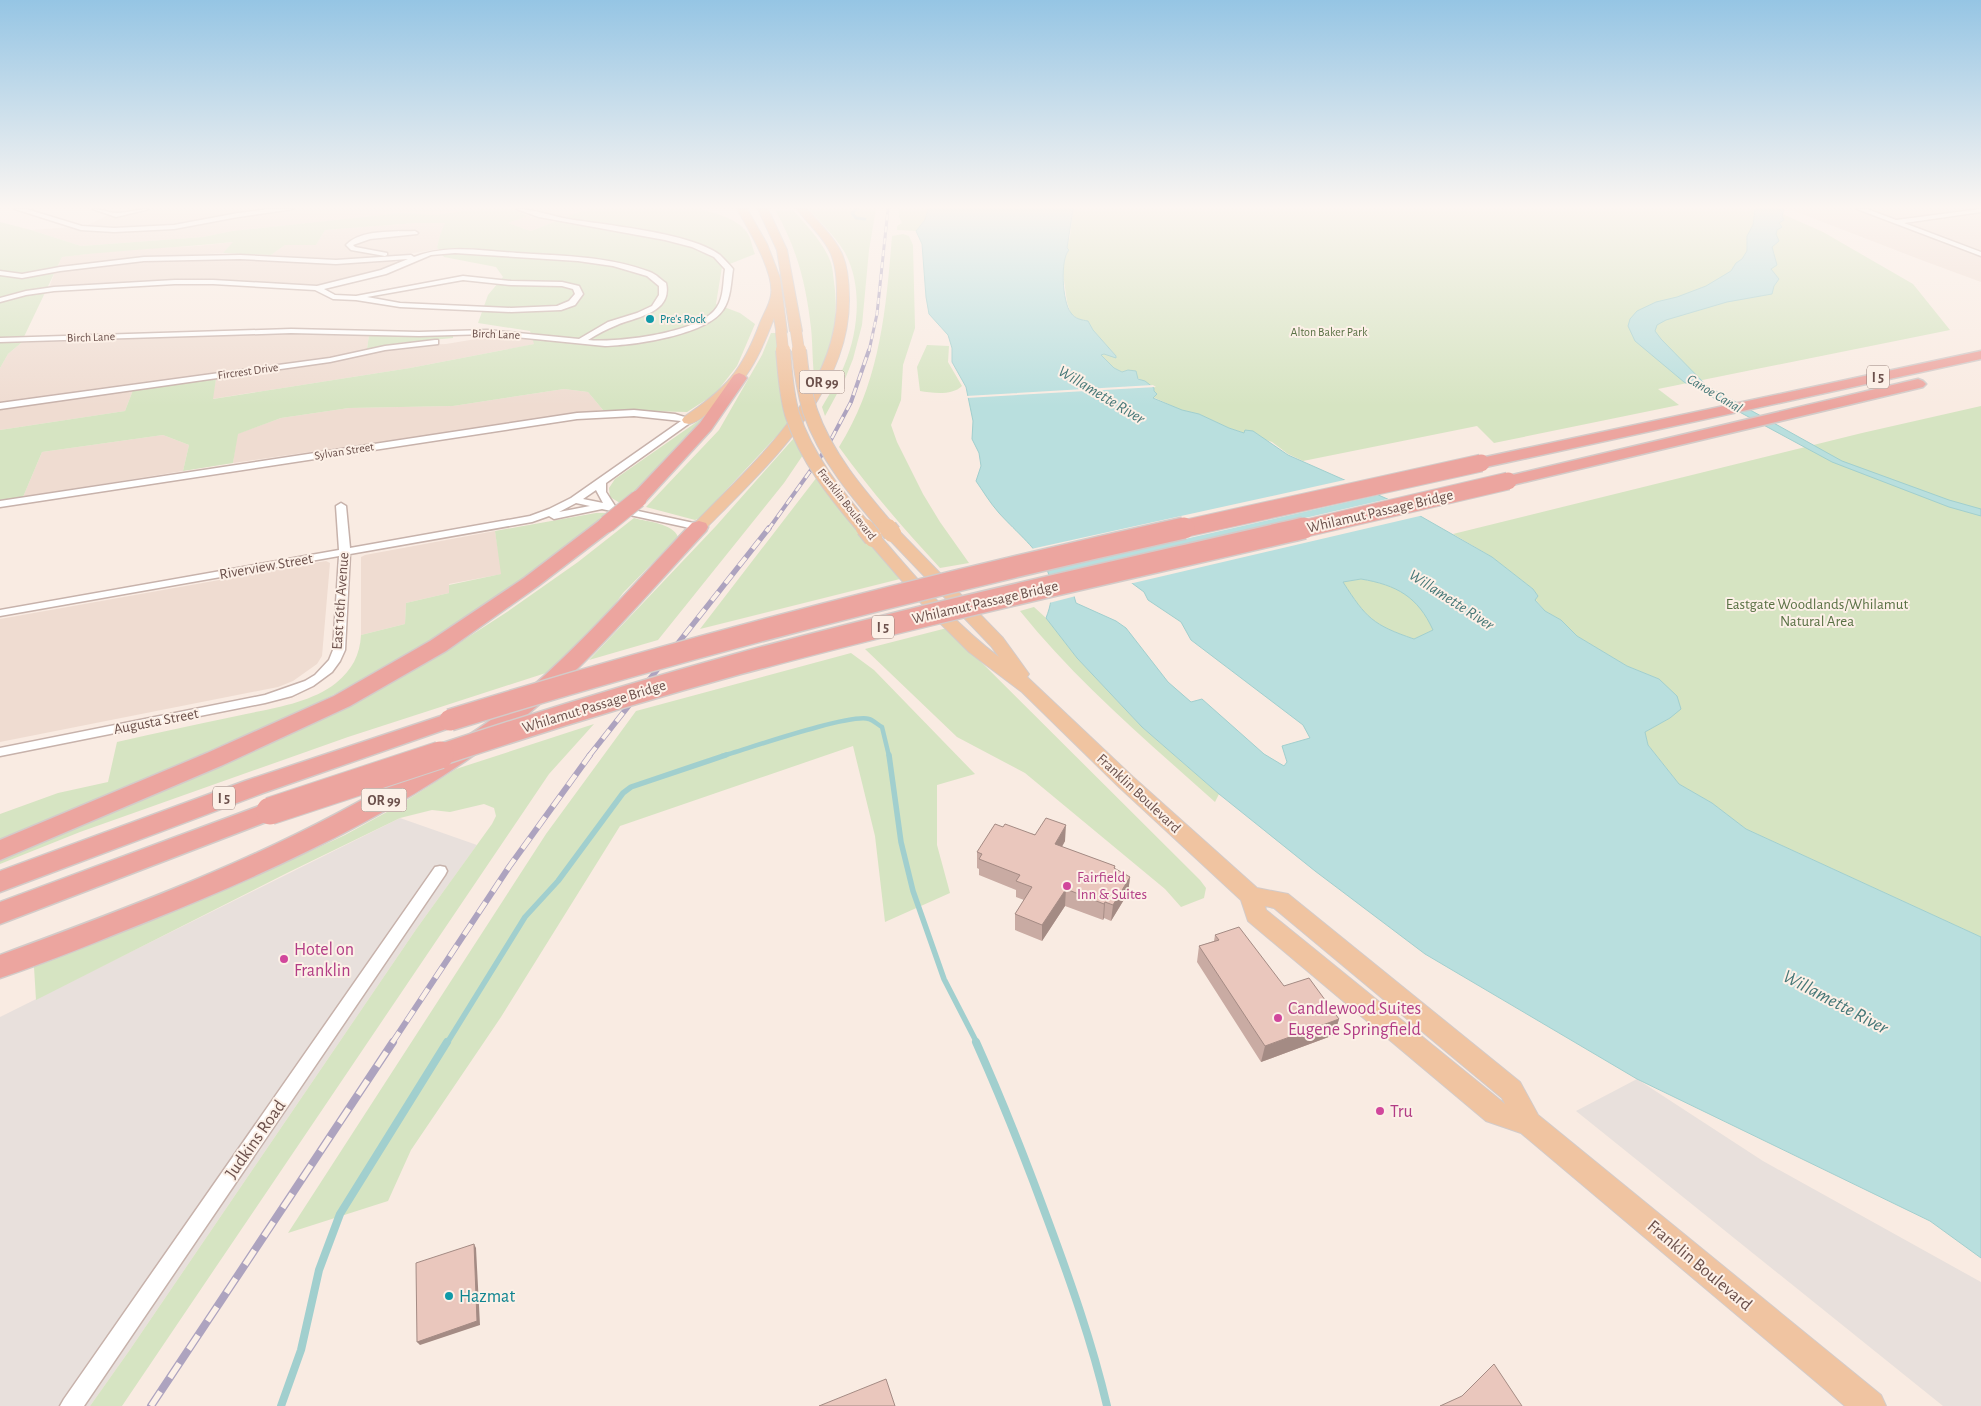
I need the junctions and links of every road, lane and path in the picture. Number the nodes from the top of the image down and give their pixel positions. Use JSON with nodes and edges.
{"nodes":[{"id":1,"x":12,"y":275,"type":"edge"},
{"id":2,"x":30,"y":275,"type":"edge"},
{"id":3,"x":373,"y":275,"type":"edge"},
{"id":4,"x":651,"y":275,"type":"edge"},
{"id":5,"x":729,"y":275,"type":"edge"},
{"id":6,"x":774,"y":275,"type":"edge"},
{"id":7,"x":788,"y":275,"type":"edge"},
{"id":8,"x":841,"y":275,"type":"edge"},
{"id":9,"x":317,"y":288,"type":"junction"},
{"id":10,"x":776,"y":296,"type":"junction"},
{"id":11,"x":356,"y":298,"type":"junction"},
{"id":12,"x":0,"y":300,"type":"edge"},
{"id":13,"x":494,"y":332,"type":"junction"},
{"id":14,"x":781,"y":332,"type":"joint"},
{"id":15,"x":0,"y":340,"type":"edge"},
{"id":16,"x":581,"y":341,"type":"junction"},
{"id":17,"x":1981,"y":355,"type":"edge"},
{"id":18,"x":1981,"y":368,"type":"edge"},
{"id":19,"x":739,"y":378,"type":"junction"},
{"id":20,"x":0,"y":406,"type":"edge"},
{"id":21,"x":689,"y":420,"type":"junction"},
{"id":22,"x":601,"y":481,"type":"junction"},
{"id":23,"x":575,"y":500,"type":"junction"},
{"id":24,"x":0,"y":504,"type":"edge"},
{"id":25,"x":341,"y":506,"type":"dead end"},
{"id":26,"x":609,"y":516,"type":"junction"},
{"id":27,"x":532,"y":519,"type":"junction"},
{"id":28,"x":699,"y":527,"type":"junction"},
{"id":29,"x":892,"y":533,"type":"joint"},
{"id":30,"x":344,"y":552,"type":"junction"},
{"id":31,"x":0,"y":613,"type":"edge"},
{"id":32,"x":310,"y":684,"type":"joint"},
{"id":33,"x":1030,"y":688,"type":"junction"},
{"id":34,"x":0,"y":752,"type":"edge"},
{"id":35,"x":0,"y":851,"type":"edge"},
{"id":36,"x":440,"y":871,"type":"dead end"},
{"id":37,"x":0,"y":882,"type":"edge"},
{"id":38,"x":1251,"y":896,"type":"joint"},
{"id":39,"x":0,"y":913,"type":"edge"},
{"id":40,"x":0,"y":967,"type":"edge"},
{"id":41,"x":71,"y":1406,"type":"edge"},
{"id":42,"x":1870,"y":1406,"type":"edge"}],
"edges":[{"from":1,"to":2,"type":"street"},
{"from":3,"to":9,"type":"street"},
{"from":4,"to":16,"type":"street"},
{"from":5,"to":16,"type":"street","name":"Birch Lane"},
{"from":6,"to":10,"type":"main road","name":"Franklin Boulevard"},
{"from":7,"to":29,"type":"main road","name":"Franklin Boulevard","bridge":true},
{"from":8,"to":28,"type":"main road","number":"OR 99"},
{"from":9,"to":11,"type":"street"},
{"from":9,"to":12,"type":"street"},
{"from":10,"to":14,"type":"main road","name":"Franklin Boulevard"},
{"from":10,"to":19,"type":"main road"},
{"from":11,"to":11,"type":"street"},
{"from":13,"to":15,"type":"street","name":"Birch Lane"},
{"from":13,"to":16,"type":"street","name":"Birch Lane"},
{"from":13,"to":20,"type":"street","name":"Fircrest Drive"},
{"from":14,"to":33,"type":"main road","name":"Franklin Boulevard","bridge":true},
{"from":17,"to":37,"type":"highway","name":"Whilamut Passage Bridge","number":"I 5","bridge":true},
{"from":18,"to":39,"type":"highway","name":"Whilamut Passage Bridge","number":"I 5","bridge":true},
{"from":19,"to":21,"type":"main road"},
{"from":19,"to":26,"type":"highway","bridge":true},
{"from":21,"to":22,"type":"street","name":"Riverview Street"},
{"from":21,"to":24,"type":"street","name":"Sylvan Street"},
{"from":22,"to":23,"type":"street","name":"Riverview Street"},
{"from":22,"to":26,"type":"street"},
{"from":23,"to":26,"type":"street","name":"Riverview Street"},
{"from":23,"to":27,"type":"street","name":"Riverview Street"},
{"from":25,"to":30,"type":"street","name":"East 16th Avenue"},
{"from":26,"to":27,"type":"street","name":"Riverview Street"},
{"from":26,"to":28,"type":"street","name":"Riverview Street"},
{"from":26,"to":35,"type":"highway"},
{"from":27,"to":30,"type":"street","name":"Riverview Street"},
{"from":28,"to":40,"type":"highway","number":"OR 99"},
{"from":29,"to":33,"type":"main road","name":"Franklin Boulevard"},
{"from":30,"to":31,"type":"street","name":"Riverview Street"},
{"from":30,"to":32,"type":"street","name":"East 16th Avenue"},
{"from":32,"to":34,"type":"street","name":"Augusta Street"},
{"from":33,"to":38,"type":"main road","name":"Franklin Boulevard"},
{"from":36,"to":41,"type":"street","name":"Judkins Road"},
{"from":38,"to":42,"type":"main road","name":"Franklin Boulevard"}]}
